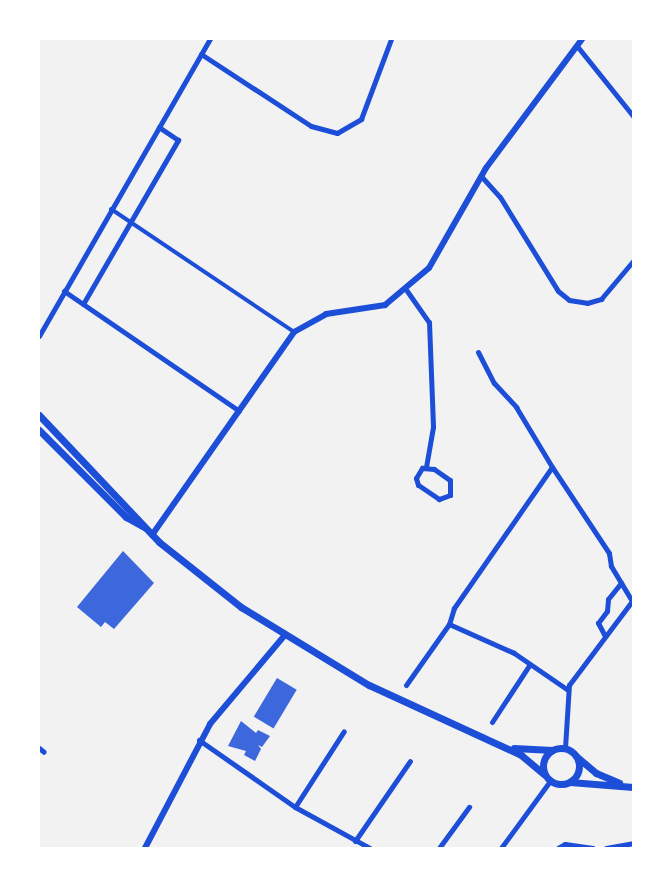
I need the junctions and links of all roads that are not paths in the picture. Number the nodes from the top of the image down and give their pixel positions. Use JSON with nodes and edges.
{"nodes":[{"id":1,"x":210,"y":39,"type":"edge"},
{"id":2,"x":391,"y":39,"type":"edge"},
{"id":3,"x":582,"y":39,"type":"edge"},
{"id":4,"x":576,"y":46,"type":"junction"},
{"id":5,"x":201,"y":54,"type":"junction"},
{"id":6,"x":633,"y":116,"type":"edge"},
{"id":7,"x":159,"y":127,"type":"junction"},
{"id":8,"x":481,"y":176,"type":"junction"},
{"id":9,"x":112,"y":208,"type":"junction"},
{"id":10,"x":131,"y":222,"type":"junction"},
{"id":11,"x":633,"y":261,"type":"edge"},
{"id":12,"x":64,"y":291,"type":"junction"},
{"id":13,"x":407,"y":291,"type":"junction"},
{"id":14,"x":82,"y":304,"type":"junction"},
{"id":15,"x":294,"y":332,"type":"junction"},
{"id":16,"x":39,"y":336,"type":"edge"},
{"id":17,"x":478,"y":352,"type":"dead end"},
{"id":18,"x":239,"y":411,"type":"junction"},
{"id":19,"x":39,"y":415,"type":"edge"},
{"id":20,"x":39,"y":430,"type":"edge"},
{"id":21,"x":426,"y":467,"type":"junction"},
{"id":22,"x":552,"y":467,"type":"junction"},
{"id":23,"x":144,"y":527,"type":"junction"},
{"id":24,"x":152,"y":535,"type":"junction"},
{"id":25,"x":621,"y":583,"type":"junction"},
{"id":26,"x":633,"y":602,"type":"edge"},
{"id":27,"x":449,"y":624,"type":"junction"},
{"id":28,"x":284,"y":636,"type":"junction"},
{"id":29,"x":604,"y":636,"type":"junction"},
{"id":30,"x":530,"y":664,"type":"junction"},
{"id":31,"x":406,"y":685,"type":"dead end"},
{"id":32,"x":568,"y":690,"type":"junction"},
{"id":33,"x":492,"y":722,"type":"dead end"},
{"id":34,"x":344,"y":731,"type":"dead end"},
{"id":35,"x":200,"y":740,"type":"junction"},
{"id":36,"x":504,"y":746,"type":"junction"},
{"id":37,"x":39,"y":748,"type":"edge"},
{"id":38,"x":565,"y":748,"type":"junction"},
{"id":39,"x":552,"y":750,"type":"junction"},
{"id":40,"x":44,"y":752,"type":"dead end"},
{"id":41,"x":577,"y":757,"type":"junction"},
{"id":42,"x":410,"y":761,"type":"dead end"},
{"id":43,"x":544,"y":774,"type":"junction"},
{"id":44,"x":550,"y":781,"type":"junction"},
{"id":45,"x":570,"y":782,"type":"junction"},
{"id":46,"x":625,"y":786,"type":"junction"},
{"id":47,"x":633,"y":787,"type":"edge"},
{"id":48,"x":295,"y":807,"type":"junction"},
{"id":49,"x":469,"y":807,"type":"dead end"},
{"id":50,"x":355,"y":841,"type":"junction"},
{"id":51,"x":633,"y":843,"type":"edge"},
{"id":52,"x":145,"y":848,"type":"edge"},
{"id":53,"x":370,"y":848,"type":"edge"},
{"id":54,"x":439,"y":848,"type":"edge"},
{"id":55,"x":501,"y":848,"type":"edge"},
{"id":56,"x":558,"y":848,"type":"edge"},
{"id":57,"x":593,"y":848,"type":"edge"},
{"id":58,"x":606,"y":848,"type":"edge"}],
"edges":[{"from":1,"to":5,"type":"street"},
{"from":2,"to":5,"type":"street"},
{"from":3,"to":4,"type":"street"},
{"from":4,"to":6,"type":"street"},
{"from":4,"to":8,"type":"street"},
{"from":5,"to":7,"type":"street"},
{"from":7,"to":9,"type":"street"},
{"from":7,"to":10,"type":"street"},
{"from":8,"to":11,"type":"street"},
{"from":8,"to":13,"type":"street"},
{"from":9,"to":10,"type":"street"},
{"from":9,"to":12,"type":"street"},
{"from":10,"to":14,"type":"street"},
{"from":10,"to":15,"type":"street"},
{"from":12,"to":14,"type":"street"},
{"from":12,"to":16,"type":"street"},
{"from":13,"to":15,"type":"street"},
{"from":13,"to":21,"type":"street"},
{"from":14,"to":18,"type":"street"},
{"from":15,"to":18,"type":"street"},
{"from":17,"to":22,"type":"street"},
{"from":18,"to":24,"type":"street"},
{"from":19,"to":23,"type":"main road"},
{"from":20,"to":23,"type":"main road"},
{"from":21,"to":21,"type":"street"},
{"from":22,"to":25,"type":"street"},
{"from":22,"to":27,"type":"street"},
{"from":23,"to":24,"type":"main road"},
{"from":24,"to":28,"type":"main road"},
{"from":25,"to":26,"type":"street"},
{"from":25,"to":29,"type":"street"},
{"from":26,"to":29,"type":"street"},
{"from":27,"to":30,"type":"street"},
{"from":27,"to":31,"type":"street"},
{"from":28,"to":35,"type":"street"},
{"from":28,"to":36,"type":"main road"},
{"from":29,"to":32,"type":"street"},
{"from":30,"to":32,"type":"street"},
{"from":30,"to":33,"type":"street"},
{"from":32,"to":38,"type":"street"},
{"from":34,"to":48,"type":"street"},
{"from":35,"to":48,"type":"street"},
{"from":35,"to":52,"type":"street"},
{"from":36,"to":39,"type":"main road"},
{"from":36,"to":43,"type":"main road"},
{"from":37,"to":40,"type":"street"},
{"from":38,"to":39,"type":"main road"},
{"from":38,"to":41,"type":"main road"},
{"from":39,"to":43,"type":"main road"},
{"from":41,"to":45,"type":"main road"},
{"from":41,"to":46,"type":"main road"},
{"from":42,"to":50,"type":"street"},
{"from":43,"to":44,"type":"main road"},
{"from":44,"to":45,"type":"main road"},
{"from":44,"to":55,"type":"street"},
{"from":45,"to":46,"type":"main road"},
{"from":46,"to":47,"type":"main road"},
{"from":48,"to":50,"type":"street"},
{"from":49,"to":54,"type":"street"},
{"from":50,"to":53,"type":"street"},
{"from":51,"to":58,"type":"street"},
{"from":56,"to":57,"type":"street"}]}
